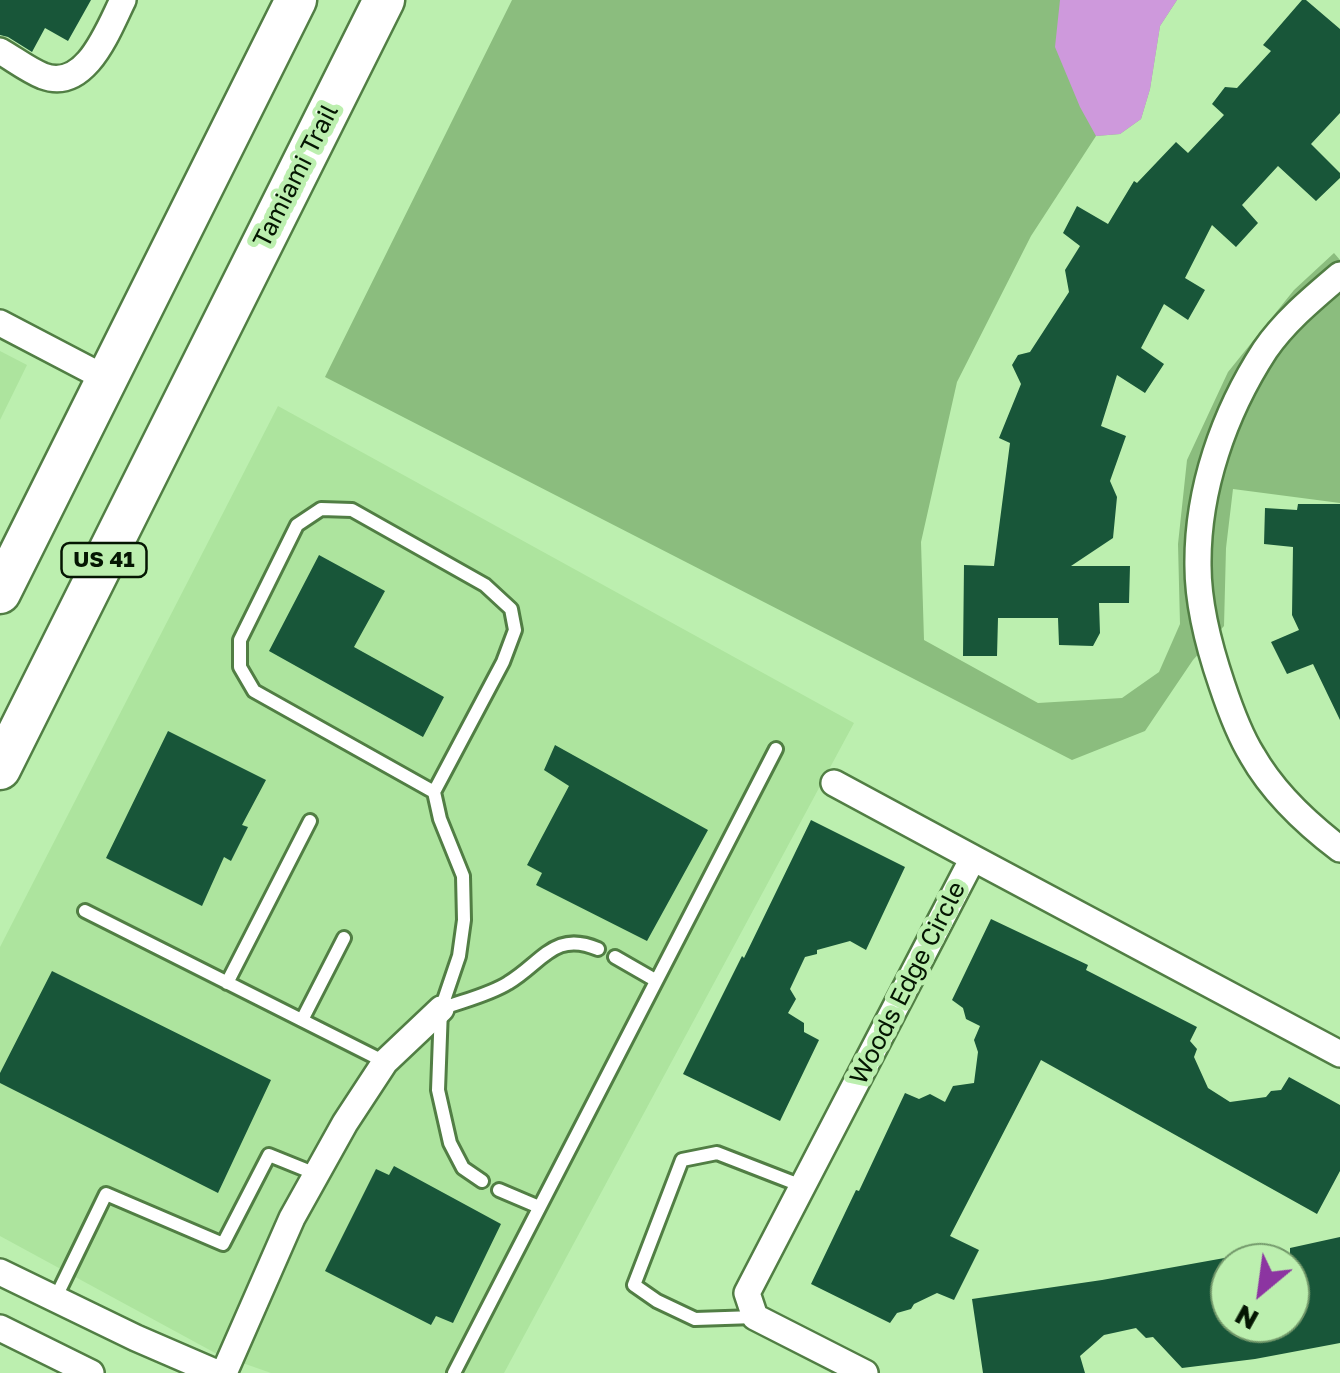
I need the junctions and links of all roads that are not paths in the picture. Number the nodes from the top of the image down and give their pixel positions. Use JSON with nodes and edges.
{"nodes":[{"id":1,"x":123,"y":0,"type":"edge"},
{"id":2,"x":296,"y":0,"type":"edge"},
{"id":3,"x":384,"y":0,"type":"edge"},
{"id":4,"x":0,"y":51,"type":"edge"},
{"id":5,"x":1340,"y":274,"type":"edge"},
{"id":6,"x":0,"y":323,"type":"edge"},
{"id":7,"x":107,"y":379,"type":"junction"},
{"id":8,"x":0,"y":594,"type":"edge"},
{"id":9,"x":776,"y":749,"type":"dead end"},
{"id":10,"x":0,"y":769,"type":"edge"},
{"id":11,"x":834,"y":783,"type":"dead end"},
{"id":12,"x":434,"y":792,"type":"junction"},
{"id":13,"x":310,"y":821,"type":"dead end"},
{"id":14,"x":1340,"y":850,"type":"edge"},
{"id":15,"x":972,"y":858,"type":"junction"},
{"id":16,"x":85,"y":910,"type":"dead end"},
{"id":17,"x":344,"y":938,"type":"dead end"},
{"id":18,"x":598,"y":949,"type":"dead end"},
{"id":19,"x":616,"y":957,"type":"dead end"},
{"id":20,"x":656,"y":980,"type":"junction"},
{"id":21,"x":228,"y":983,"type":"junction"},
{"id":22,"x":441,"y":1009,"type":"junction"},
{"id":23,"x":302,"y":1020,"type":"junction"},
{"id":24,"x":1340,"y":1054,"type":"edge"},
{"id":25,"x":385,"y":1062,"type":"junction"},
{"id":26,"x":316,"y":1174,"type":"junction"},
{"id":27,"x":482,"y":1182,"type":"dead end"},
{"id":28,"x":802,"y":1186,"type":"junction"},
{"id":29,"x":499,"y":1190,"type":"dead end"},
{"id":30,"x":539,"y":1207,"type":"junction"},
{"id":31,"x":0,"y":1272,"type":"edge"},
{"id":32,"x":55,"y":1299,"type":"junction"},
{"id":33,"x":755,"y":1317,"type":"junction"},
{"id":34,"x":0,"y":1328,"type":"edge"},
{"id":35,"x":61,"y":1366,"type":"edge"},
{"id":36,"x":91,"y":1373,"type":"edge"},
{"id":37,"x":220,"y":1373,"type":"edge"},
{"id":38,"x":454,"y":1373,"type":"edge"},
{"id":39,"x":865,"y":1373,"type":"edge"}],
"edges":[{"from":1,"to":4,"type":"street"},
{"from":2,"to":7,"type":"main road","number":"US 41"},
{"from":3,"to":10,"type":"main road","name":"Tamiami Trail","number":"US 41"},
{"from":5,"to":14,"type":"street"},
{"from":6,"to":7,"type":"street"},
{"from":7,"to":8,"type":"main road","number":"US 41"},
{"from":9,"to":20,"type":"lane"},
{"from":11,"to":15,"type":"street"},
{"from":12,"to":12,"type":"lane"},
{"from":12,"to":22,"type":"lane"},
{"from":13,"to":21,"type":"lane"},
{"from":15,"to":24,"type":"street","name":"Woods Edge Circle"},
{"from":15,"to":28,"type":"street","name":"Woods Edge Circle"},
{"from":16,"to":21,"type":"lane"},
{"from":17,"to":23,"type":"lane"},
{"from":18,"to":22,"type":"lane"},
{"from":19,"to":20,"type":"lane"},
{"from":20,"to":30,"type":"lane"},
{"from":21,"to":23,"type":"lane"},
{"from":22,"to":25,"type":"street"},
{"from":22,"to":27,"type":"lane"},
{"from":23,"to":25,"type":"lane"},
{"from":25,"to":26,"type":"street"},
{"from":26,"to":32,"type":"lane"},
{"from":26,"to":37,"type":"street"},
{"from":28,"to":33,"type":"street","name":"Woods Edge Circle"},
{"from":28,"to":33,"type":"lane"},
{"from":29,"to":30,"type":"lane"},
{"from":30,"to":38,"type":"lane"},
{"from":31,"to":32,"type":"street"},
{"from":32,"to":37,"type":"street"},
{"from":33,"to":39,"type":"street"},
{"from":34,"to":35,"type":"street"},
{"from":35,"to":36,"type":"street"}]}
